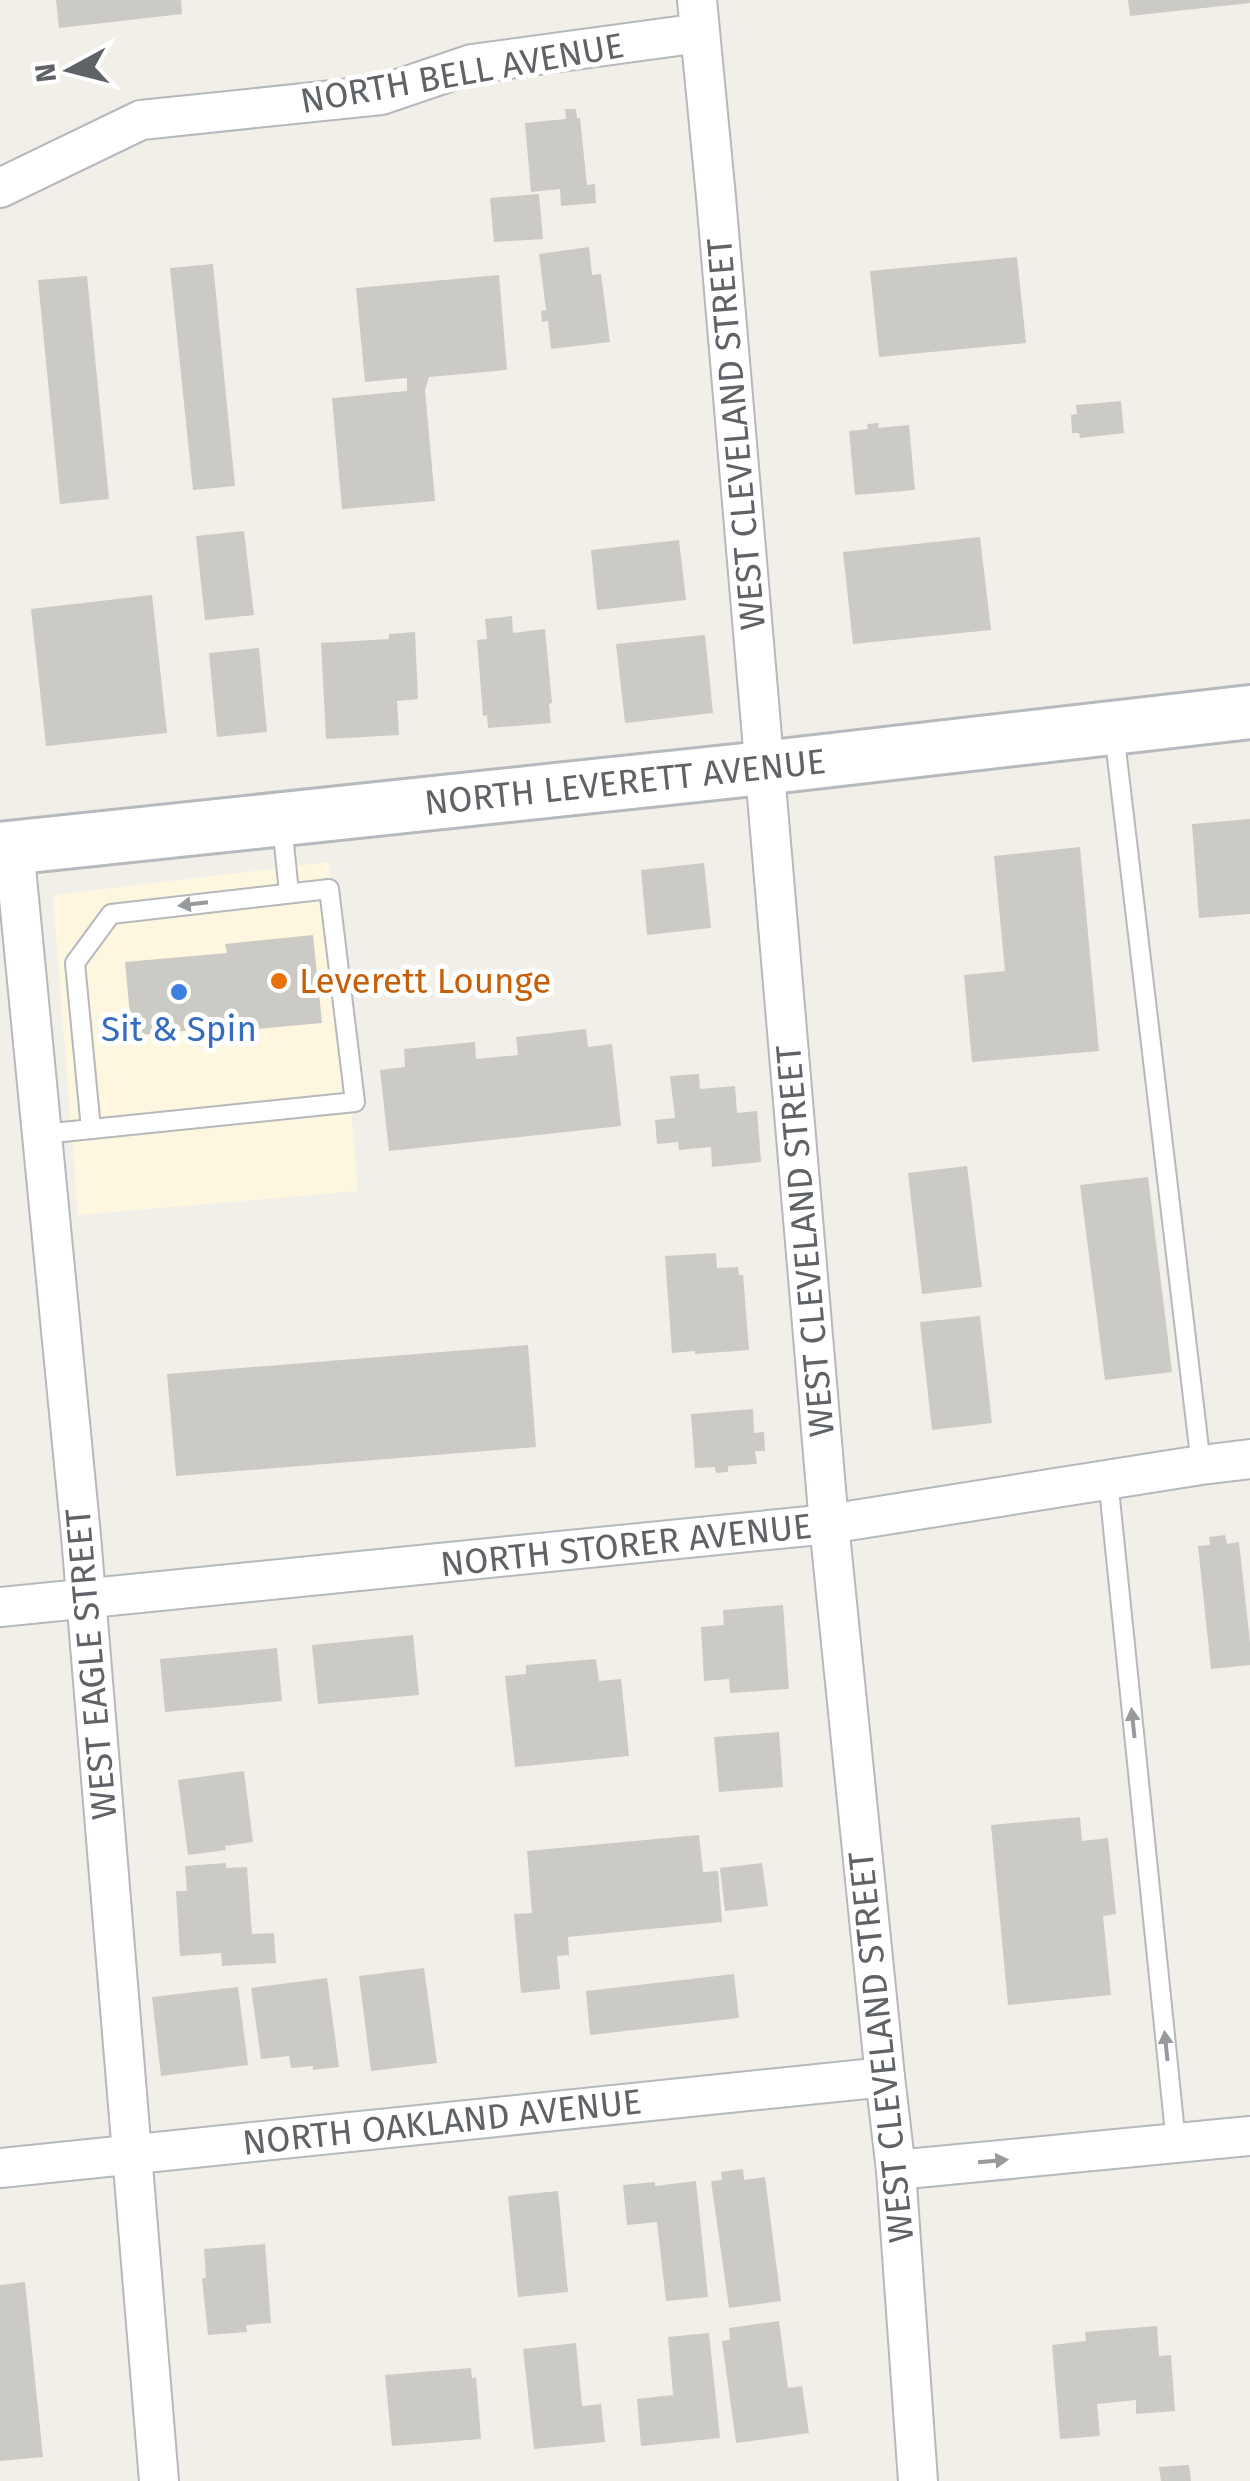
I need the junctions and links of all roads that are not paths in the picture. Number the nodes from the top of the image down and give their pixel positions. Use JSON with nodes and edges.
{"nodes":[{"id":1,"x":698,"y":17,"type":"edge"},
{"id":2,"x":0,"y":188,"type":"edge"},
{"id":3,"x":1250,"y":712,"type":"edge"},
{"id":4,"x":1114,"y":726,"type":"junction"},
{"id":5,"x":763,"y":768,"type":"junction"},
{"id":6,"x":281,"y":819,"type":"junction"},
{"id":7,"x":7,"y":848,"type":"edge"},
{"id":8,"x":289,"y":893,"type":"junction"},
{"id":9,"x":90,"y":1129,"type":"junction"},
{"id":10,"x":43,"y":1134,"type":"junction"},
{"id":11,"x":1250,"y":1459,"type":"edge"},
{"id":12,"x":1201,"y":1465,"type":"junction"},
{"id":13,"x":1108,"y":1480,"type":"junction"},
{"id":14,"x":829,"y":1524,"type":"junction"},
{"id":15,"x":86,"y":1600,"type":"junction"},
{"id":16,"x":0,"y":1607,"type":"edge"},
{"id":17,"x":885,"y":2078,"type":"junction"},
{"id":18,"x":1250,"y":2136,"type":"edge"},
{"id":19,"x":1176,"y":2144,"type":"junction"},
{"id":20,"x":132,"y":2154,"type":"junction"},
{"id":21,"x":0,"y":2168,"type":"edge"},
{"id":22,"x":896,"y":2170,"type":"junction"},
{"id":23,"x":159,"y":2481,"type":"edge"},
{"id":24,"x":918,"y":2481,"type":"edge"}],
"edges":[{"from":1,"to":2,"type":"street","name":"NORTH BELL AVENUE"},
{"from":1,"to":5,"type":"street","name":"WEST CLEVELAND STREET"},
{"from":3,"to":4,"type":"street","name":"NORTH LEVERETT AVENUE"},
{"from":4,"to":5,"type":"street","name":"NORTH LEVERETT AVENUE"},
{"from":4,"to":12,"type":"lane"},
{"from":5,"to":6,"type":"street","name":"NORTH LEVERETT AVENUE"},
{"from":5,"to":14,"type":"street","name":"WEST CLEVELAND STREET"},
{"from":6,"to":7,"type":"street","name":"NORTH LEVERETT AVENUE"},
{"from":6,"to":8,"type":"lane"},
{"from":7,"to":10,"type":"street","name":"WEST EAGLE STREET"},
{"from":8,"to":9,"type":"lane","one_way":true},
{"from":8,"to":9,"type":"lane"},
{"from":9,"to":10,"type":"lane"},
{"from":10,"to":15,"type":"street","name":"WEST EAGLE STREET"},
{"from":11,"to":12,"type":"street","name":"NORTH STORER AVENUE"},
{"from":12,"to":13,"type":"street","name":"NORTH STORER AVENUE"},
{"from":13,"to":14,"type":"street","name":"NORTH STORER AVENUE"},
{"from":19,"to":13,"type":"lane","one_way":true},
{"from":14,"to":15,"type":"street","name":"NORTH STORER AVENUE"},
{"from":14,"to":17,"type":"street","name":"WEST CLEVELAND STREET"},
{"from":15,"to":16,"type":"street","name":"NORTH STORER AVENUE"},
{"from":15,"to":20,"type":"street","name":"WEST EAGLE STREET"},
{"from":17,"to":20,"type":"street","name":"NORTH OAKLAND AVENUE"},
{"from":17,"to":22,"type":"street","name":"WEST CLEVELAND STREET"},
{"from":18,"to":19,"type":"street"},
{"from":22,"to":19,"type":"street","one_way":true},
{"from":20,"to":21,"type":"street","name":"NORTH OAKLAND AVENUE"},
{"from":20,"to":23,"type":"street","name":"WEST EAGLE STREET"},
{"from":22,"to":24,"type":"street","name":"WEST CLEVELAND STREET"}]}
